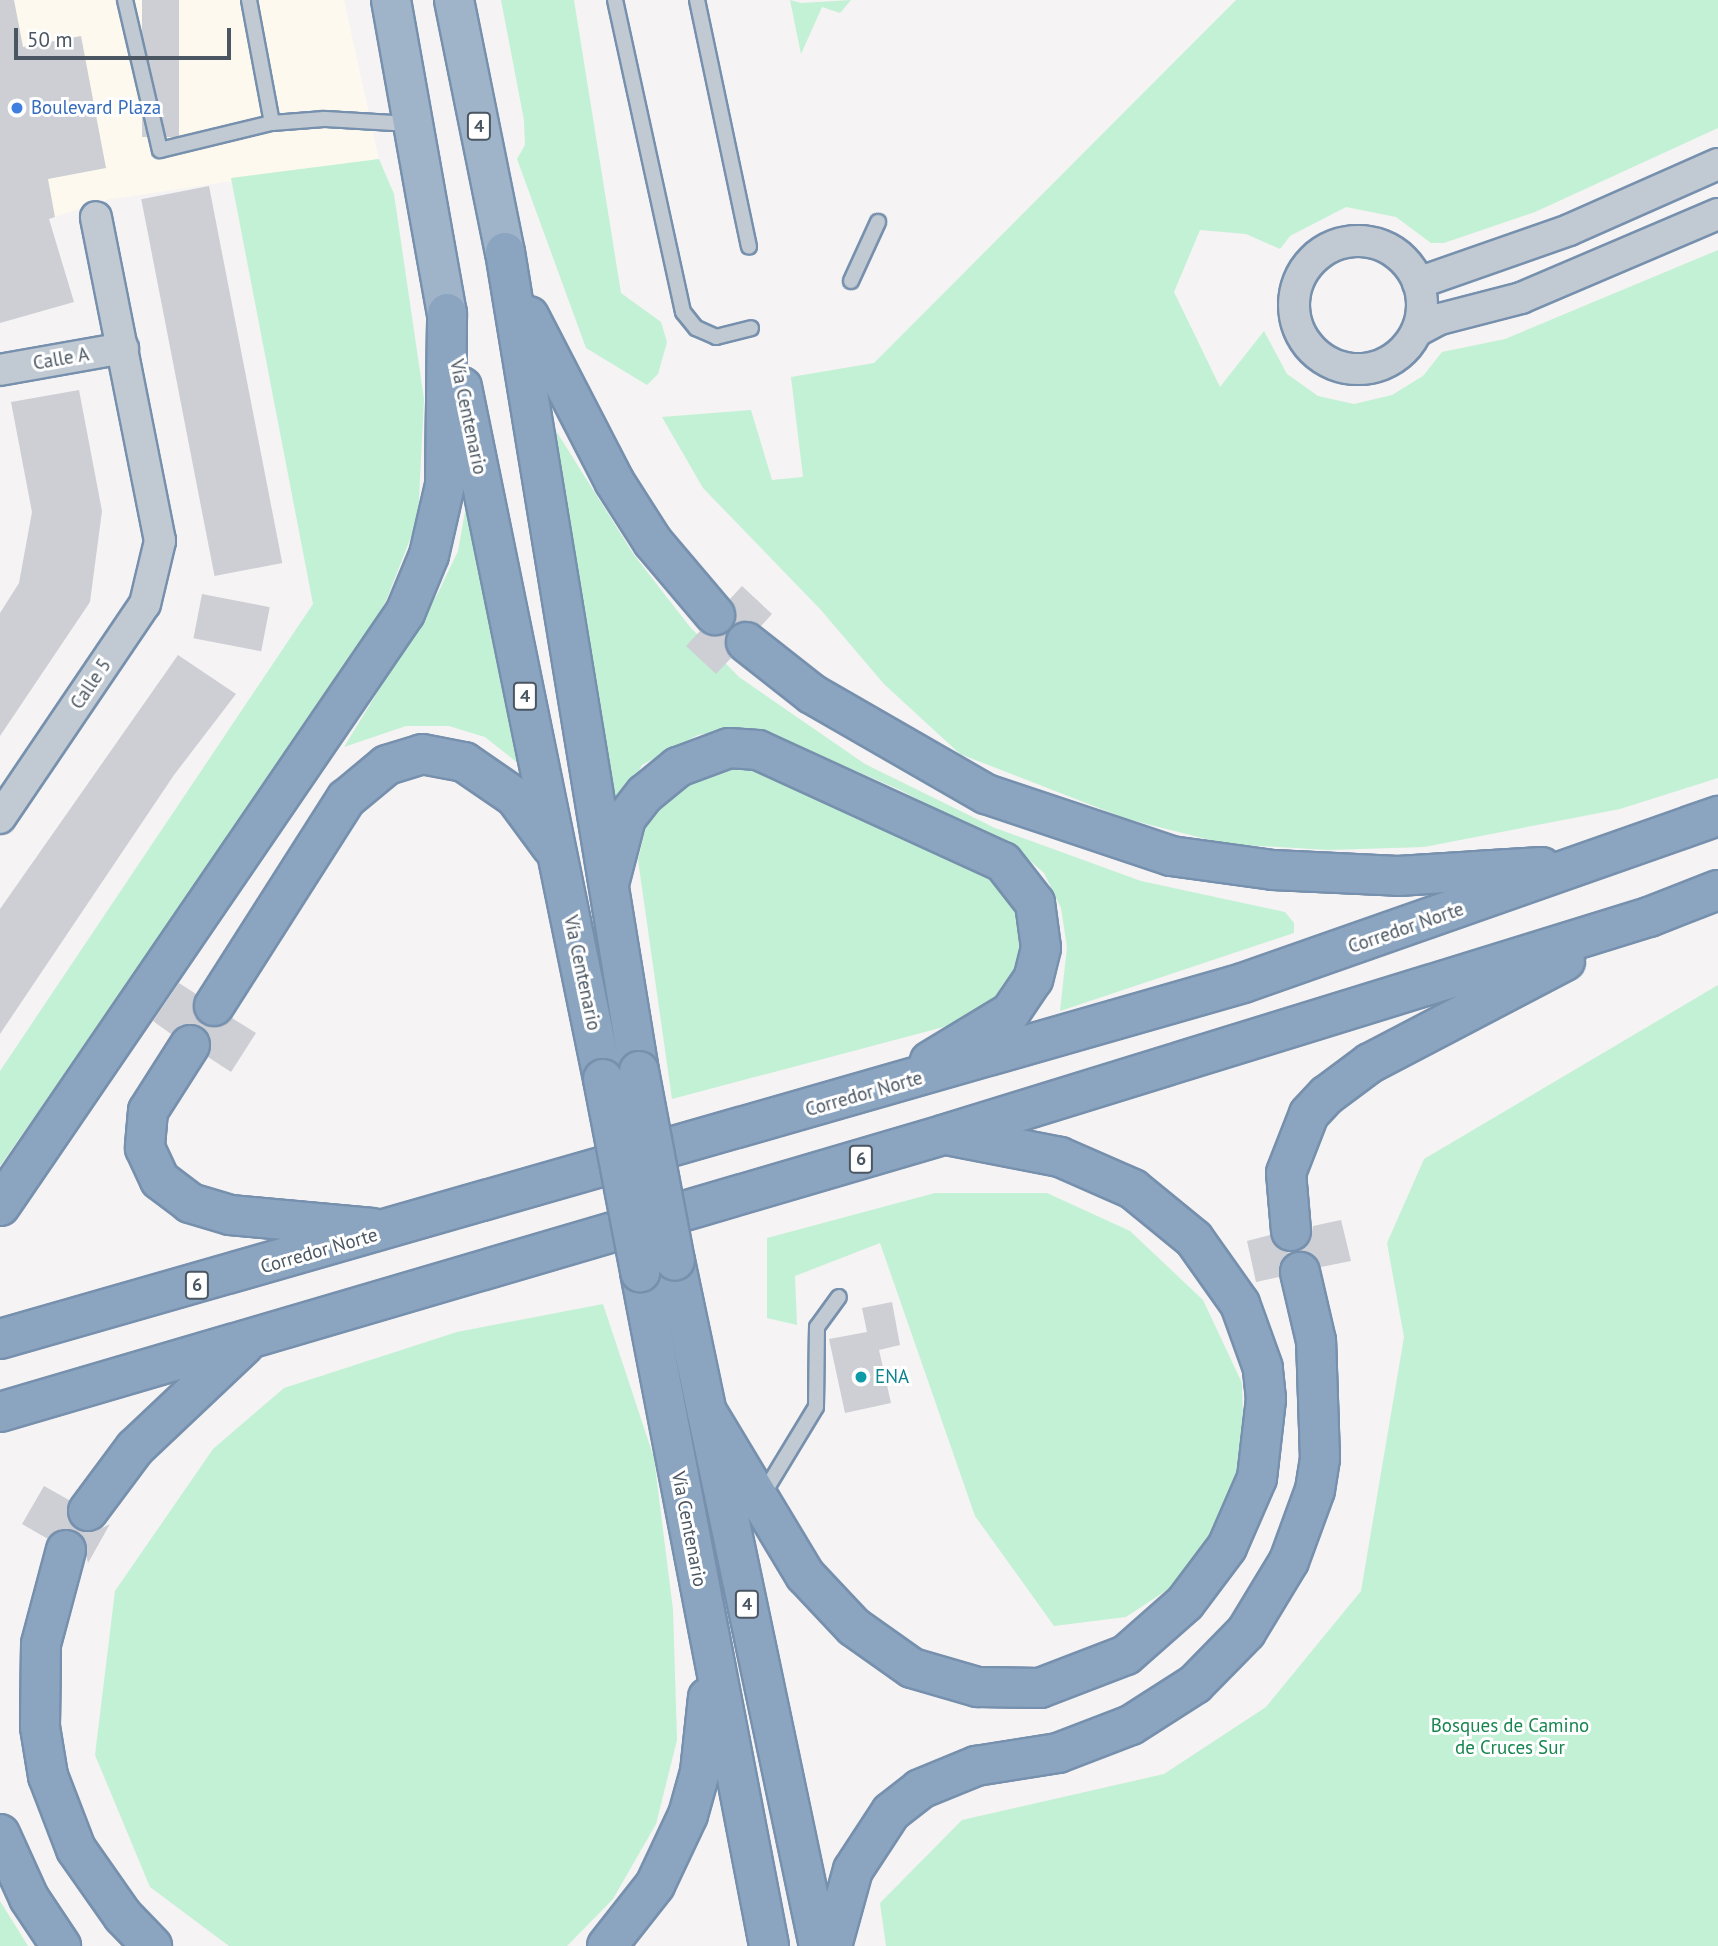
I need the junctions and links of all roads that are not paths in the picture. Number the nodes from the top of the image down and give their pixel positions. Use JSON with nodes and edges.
{"nodes":[{"id":1,"x":125,"y":0,"type":"edge"},
{"id":2,"x":249,"y":0,"type":"edge"},
{"id":3,"x":391,"y":0,"type":"edge"},
{"id":4,"x":454,"y":0,"type":"edge"},
{"id":5,"x":615,"y":0,"type":"edge"},
{"id":6,"x":697,"y":0,"type":"edge"},
{"id":7,"x":272,"y":122,"type":"junction"},
{"id":8,"x":413,"y":124,"type":"junction"},
{"id":9,"x":1718,"y":164,"type":"edge"},
{"id":10,"x":1718,"y":214,"type":"edge"},
{"id":11,"x":96,"y":217,"type":"dead end"},
{"id":12,"x":878,"y":222,"type":"dead end"},
{"id":13,"x":749,"y":247,"type":"dead end"},
{"id":14,"x":505,"y":252,"type":"junction"},
{"id":15,"x":851,"y":281,"type":"dead end"},
{"id":16,"x":1418,"y":283,"type":"junction"},
{"id":17,"x":447,"y":313,"type":"junction"},
{"id":18,"x":751,"y":328,"type":"dead end"},
{"id":19,"x":1417,"y":331,"type":"junction"},
{"id":20,"x":123,"y":348,"type":"junction"},
{"id":21,"x":0,"y":370,"type":"edge"},
{"id":22,"x":715,"y":615,"type":"dead end"},
{"id":23,"x":746,"y":642,"type":"dead end"},
{"id":24,"x":1718,"y":816,"type":"edge"},
{"id":25,"x":0,"y":818,"type":"edge"},
{"id":26,"x":558,"y":855,"type":"junction"},
{"id":27,"x":1593,"y":864,"type":"junction"},
{"id":28,"x":1718,"y":890,"type":"edge"},
{"id":29,"x":606,"y":893,"type":"junction"},
{"id":30,"x":1649,"y":917,"type":"junction"},
{"id":31,"x":215,"y":1006,"type":"dead end"},
{"id":32,"x":190,"y":1045,"type":"dead end"},
{"id":33,"x":621,"y":1075,"type":"junction"},
{"id":34,"x":887,"y":1088,"type":"junction"},
{"id":35,"x":943,"y":1135,"type":"junction"},
{"id":36,"x":0,"y":1206,"type":"edge"},
{"id":37,"x":394,"y":1230,"type":"junction"},
{"id":38,"x":1291,"y":1231,"type":"dead end"},
{"id":39,"x":657,"y":1267,"type":"junction"},
{"id":40,"x":1300,"y":1272,"type":"dead end"},
{"id":41,"x":839,"y":1297,"type":"dead end"},
{"id":42,"x":252,"y":1338,"type":"junction"},
{"id":43,"x":0,"y":1339,"type":"edge"},
{"id":44,"x":0,"y":1412,"type":"edge"},
{"id":45,"x":707,"y":1412,"type":"junction"},
{"id":46,"x":758,"y":1503,"type":"junction"},
{"id":47,"x":88,"y":1511,"type":"dead end"},
{"id":48,"x":66,"y":1550,"type":"dead end"},
{"id":49,"x":710,"y":1639,"type":"junction"},
{"id":50,"x":0,"y":1834,"type":"edge"},
{"id":51,"x":61,"y":1946,"type":"edge"},
{"id":52,"x":152,"y":1946,"type":"edge"},
{"id":53,"x":607,"y":1946,"type":"edge"},
{"id":54,"x":769,"y":1946,"type":"edge"},
{"id":55,"x":819,"y":1946,"type":"edge"},
{"id":56,"x":832,"y":1946,"type":"edge"}],
"edges":[{"from":1,"to":7,"type":"lane"},
{"from":2,"to":7,"type":"lane"},
{"from":3,"to":8,"type":"highway","name":"Vía Centenario","number":"4"},
{"from":4,"to":14,"type":"highway","name":"Vía Centenario","number":"4"},
{"from":5,"to":18,"type":"lane"},
{"from":6,"to":13,"type":"lane"},
{"from":7,"to":8,"type":"lane"},
{"from":8,"to":17,"type":"highway","name":"Vía Centenario","number":"4"},
{"from":9,"to":16,"type":"street"},
{"from":10,"to":19,"type":"street"},
{"from":11,"to":20,"type":"street"},
{"from":12,"to":15,"type":"lane"},
{"from":14,"to":22,"type":"highway"},
{"from":14,"to":29,"type":"highway","name":"Vía Centenario","number":"4"},
{"from":16,"to":19,"type":"street"},
{"from":16,"to":19,"type":"street"},
{"from":17,"to":26,"type":"highway","name":"Vía Centenario","number":"4"},
{"from":17,"to":36,"type":"highway"},
{"from":20,"to":21,"type":"street","name":"Calle A"},
{"from":20,"to":25,"type":"street","name":"Calle 5"},
{"from":23,"to":27,"type":"highway"},
{"from":24,"to":27,"type":"highway","name":"Corredor Norte","number":"6"},
{"from":26,"to":31,"type":"highway"},
{"from":26,"to":33,"type":"highway","name":"Vía Centenario","number":"4"},
{"from":27,"to":34,"type":"highway","name":"Corredor Norte","number":"6"},
{"from":28,"to":30,"type":"highway","number":"6"},
{"from":29,"to":33,"type":"highway","name":"Vía Centenario","number":"4"},
{"from":29,"to":34,"type":"highway"},
{"from":30,"to":35,"type":"highway","number":"6"},
{"from":30,"to":38,"type":"highway"},
{"from":32,"to":37,"type":"highway"},
{"from":33,"to":39,"type":"highway","name":"Vía Centenario","number":"4","bridge":true},
{"from":34,"to":37,"type":"highway","name":"Corredor Norte","number":"6"},
{"from":35,"to":42,"type":"highway","number":"6"},
{"from":35,"to":46,"type":"highway"},
{"from":37,"to":43,"type":"highway","name":"Corredor Norte","number":"6"},
{"from":39,"to":45,"type":"highway","name":"Vía Centenario","number":"4"},
{"from":39,"to":49,"type":"highway","name":"Vía Centenario","number":"4"},
{"from":40,"to":56,"type":"highway"},
{"from":41,"to":46,"type":"lane"},
{"from":42,"to":44,"type":"highway","number":"6"},
{"from":42,"to":47,"type":"highway"},
{"from":45,"to":46,"type":"highway"},
{"from":45,"to":55,"type":"highway","name":"Vía Centenario","number":"4"},
{"from":48,"to":52,"type":"highway"},
{"from":49,"to":53,"type":"highway"},
{"from":49,"to":54,"type":"highway","name":"Vía Centenario","number":"4"},
{"from":50,"to":51,"type":"highway"}]}
